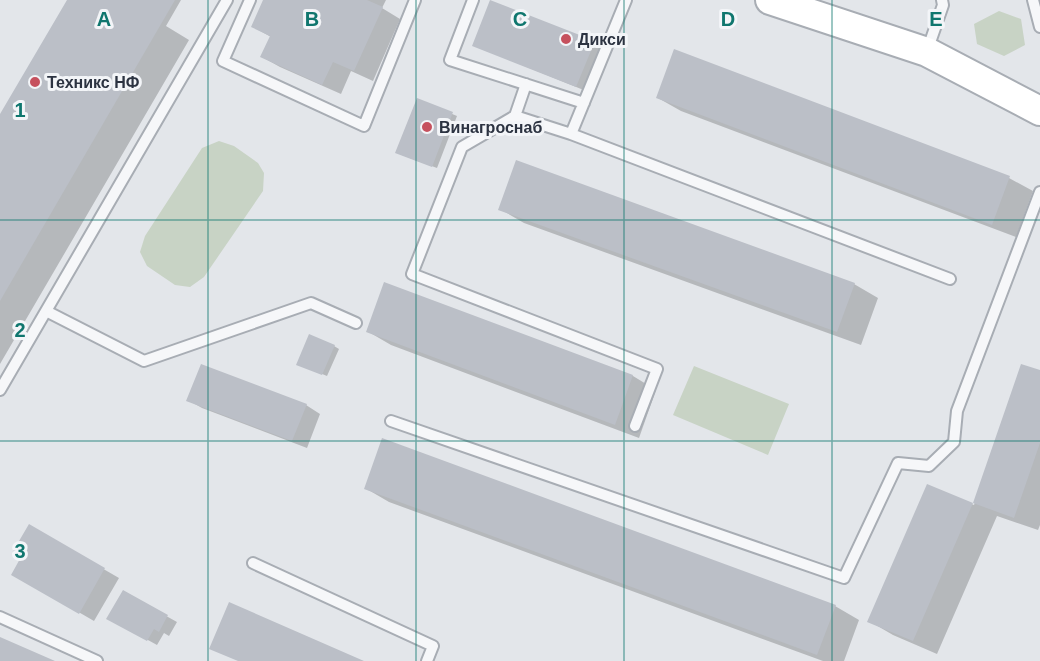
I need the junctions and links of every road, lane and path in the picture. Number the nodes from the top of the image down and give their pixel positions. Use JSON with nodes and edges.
{"nodes":[{"id":1,"x":227,"y":0,"type":"edge"},
{"id":2,"x":250,"y":0,"type":"edge"},
{"id":3,"x":415,"y":0,"type":"edge"},
{"id":4,"x":473,"y":0,"type":"edge"},
{"id":5,"x":626,"y":0,"type":"edge"},
{"id":6,"x":770,"y":0,"type":"edge"},
{"id":7,"x":942,"y":0,"type":"edge"},
{"id":8,"x":1036,"y":5,"type":"edge"},
{"id":9,"x":1040,"y":27,"type":"edge"},
{"id":10,"x":927,"y":51,"type":"junction"},
{"id":11,"x":526,"y":84,"type":"junction"},
{"id":12,"x":584,"y":103,"type":"junction"},
{"id":13,"x":1040,"y":111,"type":"edge"},
{"id":14,"x":515,"y":116,"type":"junction"},
{"id":15,"x":571,"y":134,"type":"junction"},
{"id":16,"x":1040,"y":192,"type":"edge"},
{"id":17,"x":950,"y":279,"type":"dead end"},
{"id":18,"x":46,"y":311,"type":"junction"},
{"id":19,"x":356,"y":323,"type":"dead end"},
{"id":20,"x":0,"y":390,"type":"edge"},
{"id":21,"x":391,"y":421,"type":"dead end"},
{"id":22,"x":635,"y":426,"type":"dead end"},
{"id":23,"x":253,"y":563,"type":"dead end"},
{"id":24,"x":0,"y":617,"type":"edge"},
{"id":25,"x":97,"y":661,"type":"edge"},
{"id":26,"x":427,"y":661,"type":"edge"}],
"edges":[{"from":1,"to":18,"type":"lane"},
{"from":2,"to":3,"type":"lane"},
{"from":4,"to":11,"type":"lane"},
{"from":5,"to":12,"type":"lane"},
{"from":6,"to":10,"type":"street"},
{"from":7,"to":10,"type":"lane"},
{"from":8,"to":9,"type":"lane"},
{"from":10,"to":13,"type":"street"},
{"from":11,"to":12,"type":"lane"},
{"from":11,"to":14,"type":"lane"},
{"from":12,"to":15,"type":"lane"},
{"from":14,"to":15,"type":"lane"},
{"from":14,"to":22,"type":"lane"},
{"from":15,"to":17,"type":"lane"},
{"from":16,"to":21,"type":"lane"},
{"from":18,"to":19,"type":"lane"},
{"from":18,"to":20,"type":"lane"},
{"from":23,"to":26,"type":"lane"},
{"from":24,"to":25,"type":"lane"}]}
